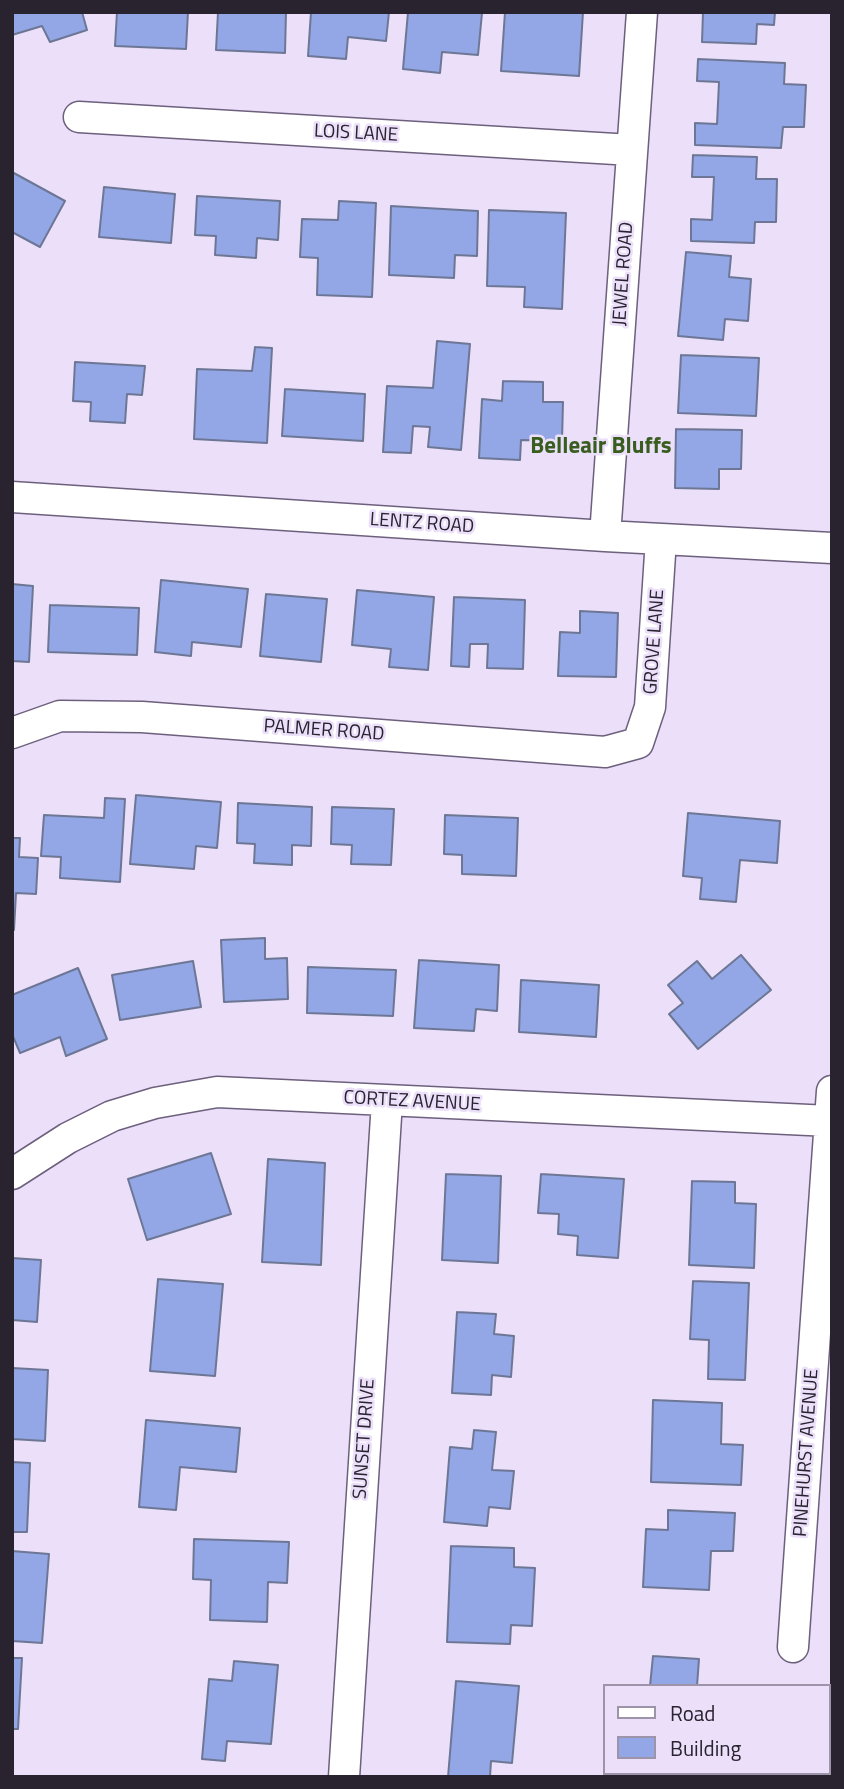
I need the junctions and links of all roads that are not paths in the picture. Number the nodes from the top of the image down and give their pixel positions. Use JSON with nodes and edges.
{"nodes":[{"id":1,"x":642,"y":12,"type":"edge"},
{"id":2,"x":79,"y":117,"type":"dead end"},
{"id":3,"x":632,"y":150,"type":"junction"},
{"id":4,"x":12,"y":497,"type":"edge"},
{"id":5,"x":605,"y":536,"type":"junction"},
{"id":6,"x":661,"y":538,"type":"junction"},
{"id":7,"x":832,"y":548,"type":"edge"},
{"id":8,"x":12,"y":733,"type":"edge"},
{"id":9,"x":638,"y":743,"type":"joint"},
{"id":10,"x":832,"y":1091,"type":"edge"},
{"id":11,"x":387,"y":1101,"type":"junction"},
{"id":12,"x":830,"y":1121,"type":"junction"},
{"id":13,"x":12,"y":1174,"type":"edge"},
{"id":14,"x":793,"y":1647,"type":"dead end"},
{"id":15,"x":344,"y":1777,"type":"edge"}],
"edges":[{"from":1,"to":3,"type":"street","name":"JEWEL ROAD"},
{"from":2,"to":3,"type":"street","name":"LOIS LANE"},
{"from":3,"to":5,"type":"street","name":"JEWEL ROAD"},
{"from":4,"to":5,"type":"street","name":"LENTZ ROAD"},
{"from":5,"to":6,"type":"street","name":"LENTZ ROAD"},
{"from":6,"to":7,"type":"street","name":"LENTZ ROAD"},
{"from":6,"to":9,"type":"street","name":"GROVE LANE"},
{"from":8,"to":9,"type":"street","name":"PALMER ROAD"},
{"from":10,"to":12,"type":"street","name":"PINEHURST AVENUE"},
{"from":11,"to":12,"type":"street","name":"CORTEZ AVENUE"},
{"from":11,"to":13,"type":"street","name":"CORTEZ AVENUE"},
{"from":11,"to":15,"type":"street","name":"SUNSET DRIVE"},
{"from":12,"to":14,"type":"street","name":"PINEHURST AVENUE"}]}
